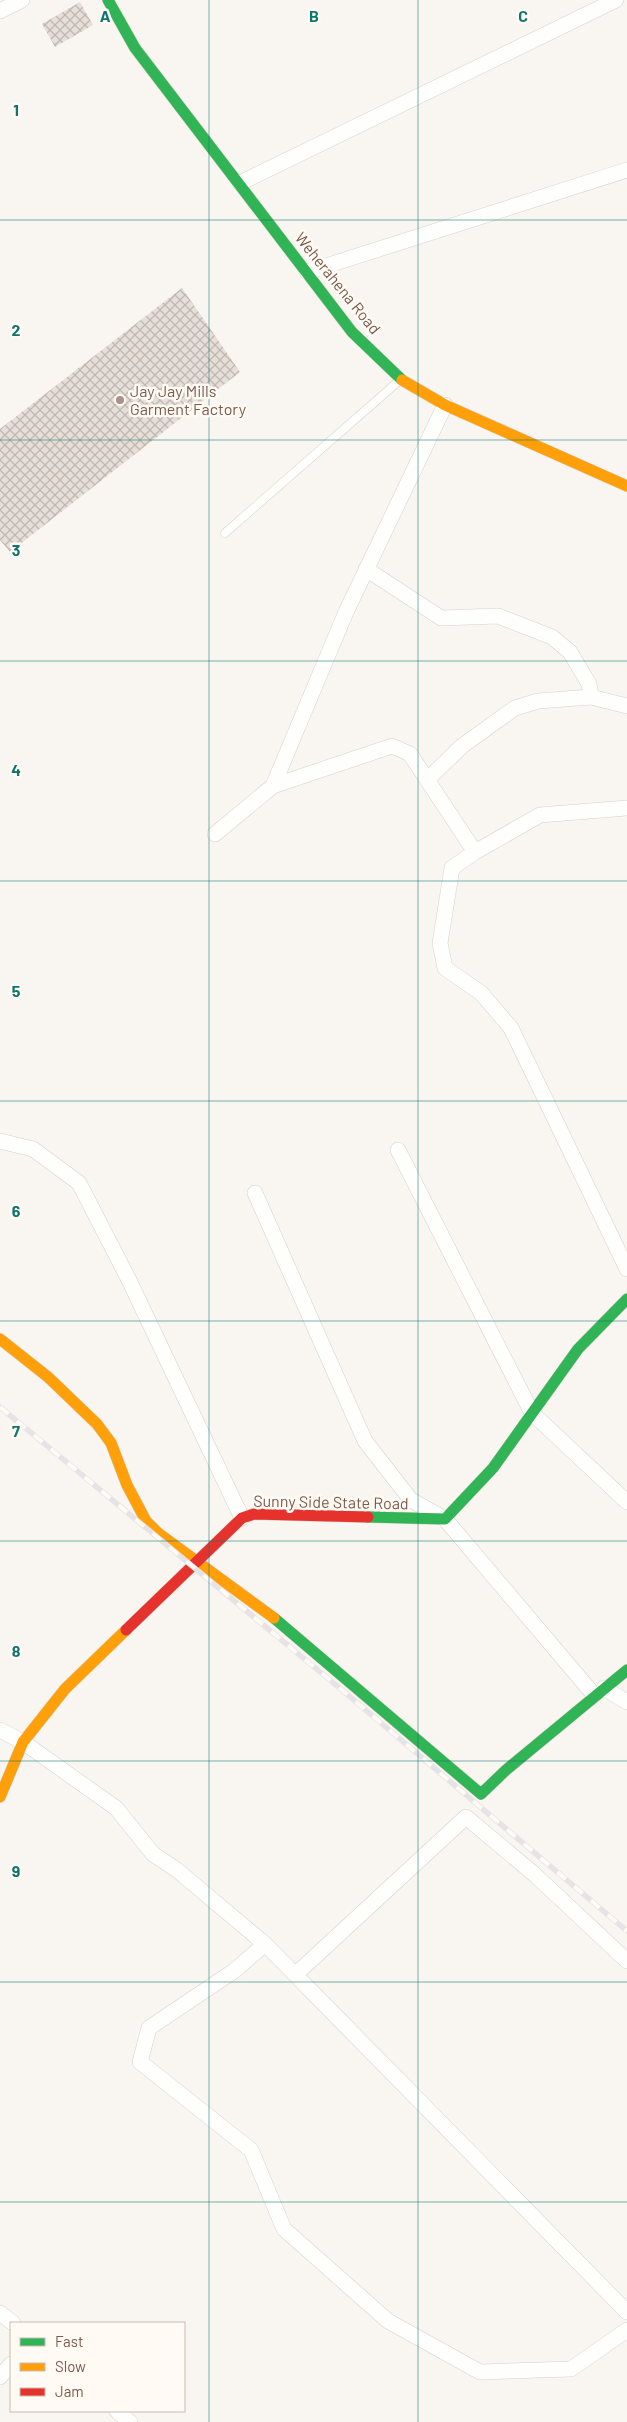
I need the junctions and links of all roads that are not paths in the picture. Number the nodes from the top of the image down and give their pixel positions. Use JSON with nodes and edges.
{"nodes":[{"id":1,"x":22,"y":0,"type":"edge"},
{"id":2,"x":108,"y":0,"type":"edge"},
{"id":3,"x":616,"y":0,"type":"edge"},
{"id":4,"x":0,"y":11,"type":"edge"},
{"id":5,"x":627,"y":170,"type":"edge"},
{"id":6,"x":240,"y":183,"type":"junction"},
{"id":7,"x":307,"y":272,"type":"junction"},
{"id":8,"x":401,"y":379,"type":"junction"},
{"id":9,"x":445,"y":405,"type":"junction"},
{"id":10,"x":627,"y":486,"type":"edge"},
{"id":11,"x":225,"y":533,"type":"dead end"},
{"id":12,"x":366,"y":569,"type":"junction"},
{"id":13,"x":591,"y":697,"type":"junction"},
{"id":14,"x":627,"y":706,"type":"edge"},
{"id":15,"x":427,"y":780,"type":"junction"},
{"id":16,"x":273,"y":786,"type":"junction"},
{"id":17,"x":627,"y":808,"type":"edge"},
{"id":18,"x":215,"y":834,"type":"dead end"},
{"id":19,"x":475,"y":852,"type":"junction"},
{"id":20,"x":0,"y":1141,"type":"edge"},
{"id":21,"x":398,"y":1150,"type":"dead end"},
{"id":22,"x":255,"y":1193,"type":"dead end"},
{"id":23,"x":627,"y":1269,"type":"edge"},
{"id":24,"x":627,"y":1299,"type":"edge"},
{"id":25,"x":0,"y":1339,"type":"edge"},
{"id":26,"x":532,"y":1413,"type":"junction"},
{"id":27,"x":627,"y":1502,"type":"edge"},
{"id":28,"x":242,"y":1518,"type":"junction"},
{"id":29,"x":444,"y":1519,"type":"junction"},
{"id":30,"x":197,"y":1561,"type":"junction"},
{"id":31,"x":627,"y":1670,"type":"edge"},
{"id":32,"x":599,"y":1691,"type":"junction"},
{"id":33,"x":627,"y":1702,"type":"edge"},
{"id":34,"x":0,"y":1730,"type":"edge"},
{"id":35,"x":23,"y":1742,"type":"junction"},
{"id":36,"x":0,"y":1797,"type":"edge"},
{"id":37,"x":265,"y":1944,"type":"junction"},
{"id":38,"x":627,"y":1961,"type":"edge"},
{"id":39,"x":296,"y":1974,"type":"junction"},
{"id":40,"x":627,"y":2312,"type":"edge"},
{"id":41,"x":0,"y":2313,"type":"edge"},
{"id":42,"x":12,"y":2322,"type":"edge"},
{"id":43,"x":627,"y":2330,"type":"edge"},
{"id":44,"x":10,"y":2365,"type":"edge"},
{"id":45,"x":0,"y":2377,"type":"edge"},
{"id":46,"x":118,"y":2412,"type":"edge"},
{"id":47,"x":130,"y":2422,"type":"edge"}],
"edges":[{"from":1,"to":4,"type":"street"},
{"from":2,"to":6,"type":"street","name":"Weherahena Road"},
{"from":3,"to":6,"type":"street"},
{"from":5,"to":7,"type":"street"},
{"from":6,"to":7,"type":"street","name":"Weherahena Road"},
{"from":7,"to":8,"type":"street","name":"Weherahena Road"},
{"from":8,"to":9,"type":"street","name":"Weherahena Road"},
{"from":8,"to":11,"type":"lane"},
{"from":9,"to":10,"type":"street","name":"Weherahena Road"},
{"from":9,"to":12,"type":"street"},
{"from":12,"to":13,"type":"street"},
{"from":12,"to":16,"type":"street"},
{"from":13,"to":14,"type":"street"},
{"from":13,"to":15,"type":"street"},
{"from":15,"to":16,"type":"street"},
{"from":15,"to":19,"type":"street"},
{"from":16,"to":18,"type":"street"},
{"from":17,"to":19,"type":"street"},
{"from":19,"to":23,"type":"street"},
{"from":20,"to":28,"type":"street"},
{"from":21,"to":26,"type":"street"},
{"from":22,"to":29,"type":"street"},
{"from":24,"to":26,"type":"street"},
{"from":25,"to":30,"type":"street"},
{"from":26,"to":27,"type":"street"},
{"from":26,"to":29,"type":"street"},
{"from":28,"to":29,"type":"street","name":"Sunny Side State Road"},
{"from":28,"to":30,"type":"street","name":"Sunny Side State Road"},
{"from":29,"to":32,"type":"street"},
{"from":30,"to":32,"type":"street"},
{"from":30,"to":35,"type":"street","name":"Sunny Side State Road"},
{"from":31,"to":32,"type":"street"},
{"from":32,"to":33,"type":"street"},
{"from":34,"to":35,"type":"street"},
{"from":35,"to":36,"type":"street","name":"Sunny Side State Road"},
{"from":35,"to":37,"type":"street"},
{"from":37,"to":39,"type":"street"},
{"from":37,"to":43,"type":"street"},
{"from":38,"to":39,"type":"street"},
{"from":39,"to":40,"type":"street"},
{"from":41,"to":42,"type":"street"},
{"from":44,"to":45,"type":"street"},
{"from":46,"to":47,"type":"street"}]}
